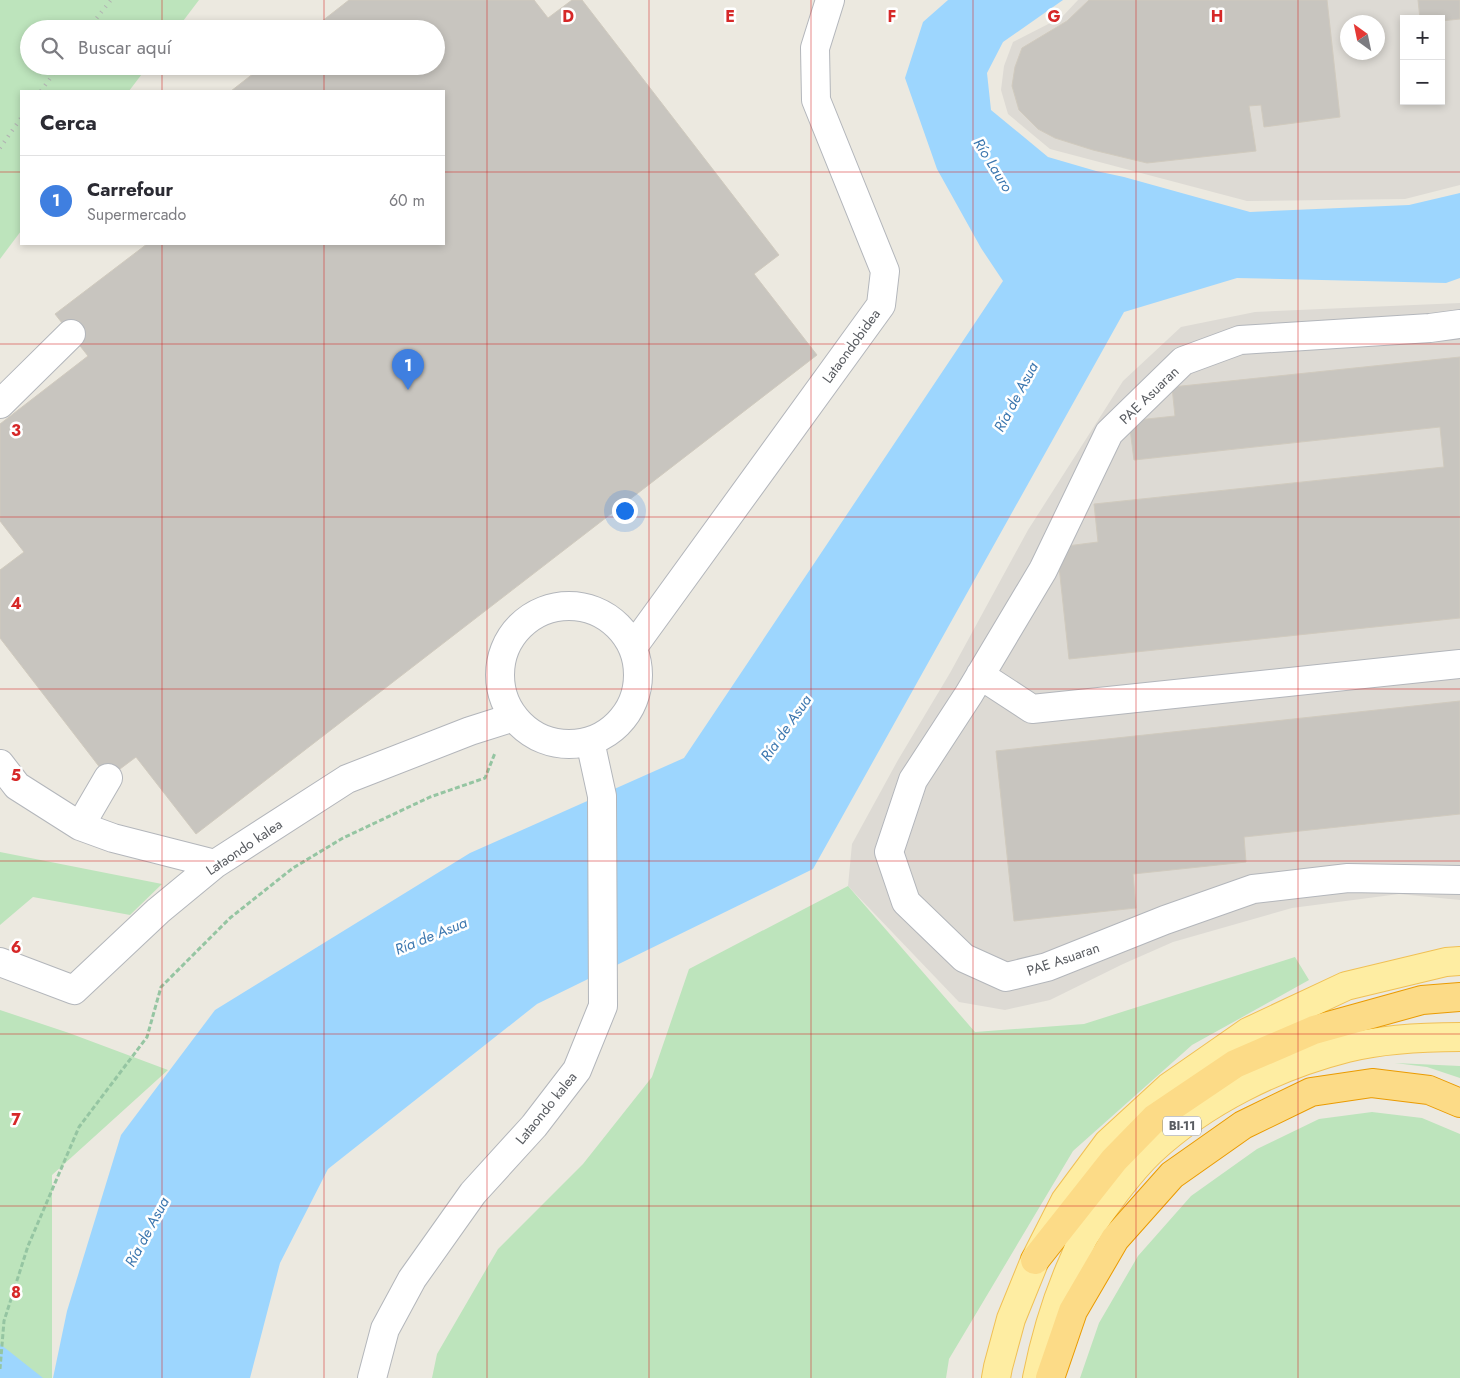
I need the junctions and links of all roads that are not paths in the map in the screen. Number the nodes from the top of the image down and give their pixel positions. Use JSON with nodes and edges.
{"nodes":[{"id":1,"x":830,"y":0,"type":"edge"},
{"id":2,"x":1460,"y":324,"type":"edge"},
{"id":3,"x":71,"y":334,"type":"dead end"},
{"id":4,"x":0,"y":404,"type":"edge"},
{"id":5,"x":633,"y":647,"type":"junction"},
{"id":6,"x":1460,"y":664,"type":"edge"},
{"id":7,"x":980,"y":675,"type":"junction"},
{"id":8,"x":514,"y":717,"type":"junction"},
{"id":9,"x":590,"y":741,"type":"junction"},
{"id":10,"x":0,"y":764,"type":"edge"},
{"id":11,"x":108,"y":778,"type":"dead end"},
{"id":12,"x":80,"y":826,"type":"junction"},
{"id":13,"x":215,"y":864,"type":"junction"},
{"id":14,"x":1460,"y":880,"type":"edge"},
{"id":15,"x":1460,"y":961,"type":"edge"},
{"id":16,"x":0,"y":962,"type":"edge"},
{"id":17,"x":1460,"y":997,"type":"edge"},
{"id":18,"x":1460,"y":1037,"type":"edge"},
{"id":19,"x":1460,"y":1103,"type":"edge"},
{"id":20,"x":1035,"y":1260,"type":"junction"},
{"id":21,"x":372,"y":1378,"type":"edge"},
{"id":22,"x":996,"y":1378,"type":"edge"},
{"id":23,"x":1037,"y":1378,"type":"edge"},
{"id":24,"x":1050,"y":1378,"type":"edge"}],
"edges":[{"from":1,"to":5,"type":"street","name":"Lataondobidea"},
{"from":2,"to":7,"type":"street","name":"PAE Asuaran"},
{"from":3,"to":4,"type":"street"},
{"from":5,"to":8,"type":"street"},
{"from":5,"to":9,"type":"street"},
{"from":6,"to":7,"type":"street"},
{"from":7,"to":14,"type":"street","name":"PAE Asuaran"},
{"from":8,"to":9,"type":"street"},
{"from":8,"to":13,"type":"street","name":"Lataondo kalea"},
{"from":9,"to":21,"type":"street","name":"Lataondo kalea"},
{"from":10,"to":12,"type":"street"},
{"from":11,"to":12,"type":"street"},
{"from":12,"to":13,"type":"street"},
{"from":13,"to":16,"type":"street","name":"Lataondo kalea"},
{"from":15,"to":20,"type":"main road","number":"BI-11"},
{"from":17,"to":20,"type":"highway"},
{"from":18,"to":23,"type":"main road","number":"BI-11"},
{"from":19,"to":24,"type":"highway"},
{"from":20,"to":22,"type":"main road","number":"BI-11"}]}
